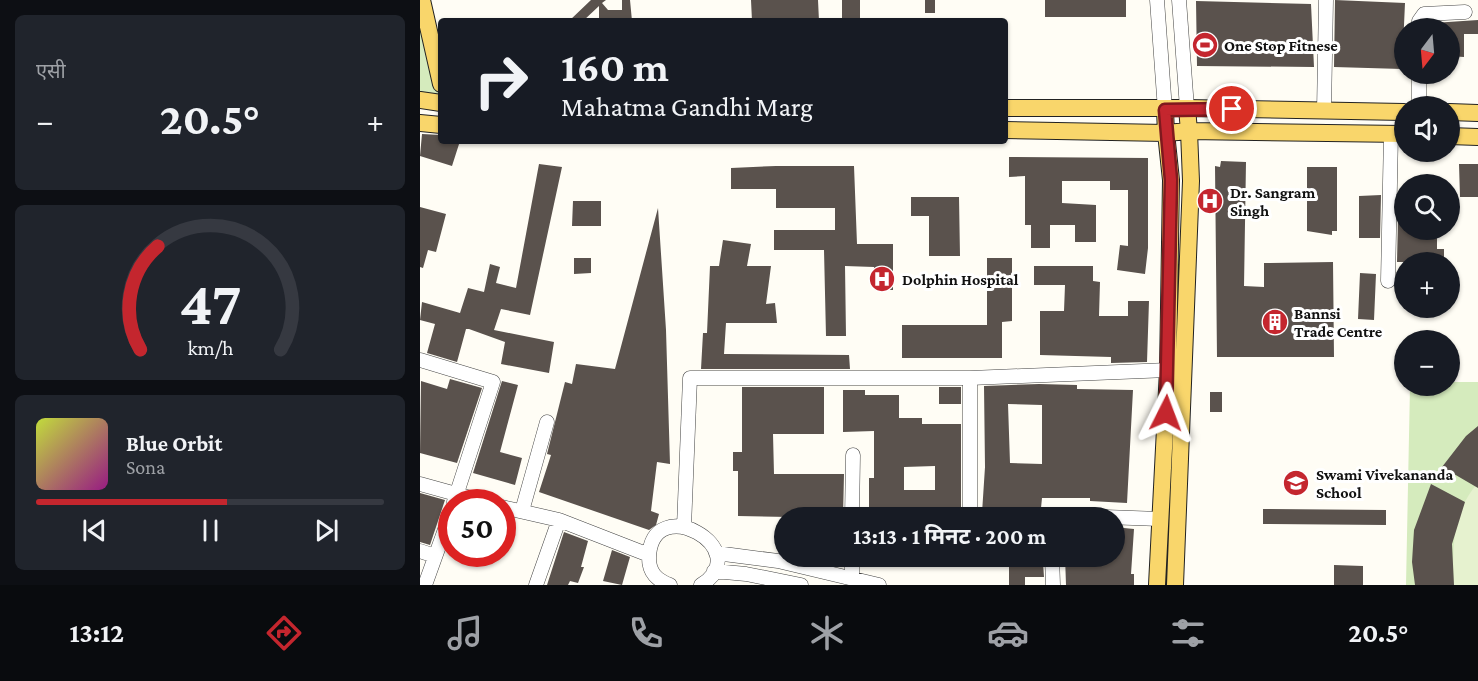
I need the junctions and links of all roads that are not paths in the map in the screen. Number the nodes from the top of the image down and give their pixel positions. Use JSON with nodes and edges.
{"nodes":[{"id":1,"x":423,"y":0,"type":"edge"},
{"id":2,"x":1157,"y":0,"type":"edge"},
{"id":3,"x":1179,"y":0,"type":"edge"},
{"id":4,"x":1326,"y":0,"type":"edge"},
{"id":5,"x":1465,"y":12,"type":"dead end"},
{"id":6,"x":1421,"y":18,"type":"edge"},
{"id":7,"x":438,"y":70,"type":"edge"},
{"id":8,"x":420,"y":100,"type":"edge"},
{"id":9,"x":438,"y":103,"type":"edge"},
{"id":10,"x":1008,"y":108,"type":"edge"},
{"id":11,"x":1187,"y":108,"type":"junction"},
{"id":12,"x":1165,"y":110,"type":"junction"},
{"id":13,"x":1324,"y":111,"type":"junction"},
{"id":14,"x":1394,"y":112,"type":"edge"},
{"id":15,"x":1460,"y":112,"type":"edge"},
{"id":16,"x":1478,"y":113,"type":"edge"},
{"id":17,"x":1008,"y":130,"type":"edge"},
{"id":18,"x":1189,"y":131,"type":"junction"},
{"id":19,"x":1166,"y":132,"type":"junction"},
{"id":20,"x":1394,"y":134,"type":"edge"},
{"id":21,"x":1460,"y":136,"type":"edge"},
{"id":22,"x":1478,"y":137,"type":"edge"},
{"id":23,"x":1396,"y":162,"type":"edge"},
{"id":24,"x":1388,"y":281,"type":"dead end"},
{"id":25,"x":420,"y":360,"type":"edge"},
{"id":26,"x":1168,"y":370,"type":"junction"},
{"id":27,"x":970,"y":378,"type":"junction"},
{"id":28,"x":547,"y":422,"type":"dead end"},
{"id":29,"x":853,"y":455,"type":"dead end"},
{"id":30,"x":420,"y":484,"type":"edge"},
{"id":31,"x":459,"y":489,"type":"edge"},
{"id":32,"x":438,"y":492,"type":"edge"},
{"id":33,"x":852,"y":507,"type":"edge"},
{"id":34,"x":970,"y":507,"type":"edge"},
{"id":35,"x":516,"y":510,"type":"edge"},
{"id":36,"x":522,"y":511,"type":"junction"},
{"id":37,"x":1125,"y":518,"type":"edge"},
{"id":38,"x":1160,"y":519,"type":"junction"},
{"id":39,"x":559,"y":520,"type":"junction"},
{"id":40,"x":684,"y":527,"type":"junction"},
{"id":41,"x":438,"y":548,"type":"edge"},
{"id":42,"x":420,"y":551,"type":"edge"},
{"id":43,"x":716,"y":553,"type":"junction"},
{"id":44,"x":649,"y":555,"type":"junction"},
{"id":45,"x":435,"y":556,"type":"junction"},
{"id":46,"x":852,"y":567,"type":"edge"},
{"id":47,"x":1052,"y":567,"type":"edge"},
{"id":48,"x":714,"y":571,"type":"junction"},
{"id":49,"x":852,"y":577,"type":"junction"},
{"id":50,"x":652,"y":580,"type":"edge"},
{"id":51,"x":425,"y":585,"type":"edge"},
{"id":52,"x":536,"y":585,"type":"edge"},
{"id":53,"x":670,"y":585,"type":"edge"},
{"id":54,"x":701,"y":585,"type":"edge"},
{"id":55,"x":801,"y":585,"type":"edge"},
{"id":56,"x":879,"y":585,"type":"edge"},
{"id":57,"x":1053,"y":585,"type":"edge"},
{"id":58,"x":1157,"y":585,"type":"edge"},
{"id":59,"x":1175,"y":585,"type":"edge"}],
"edges":[{"from":1,"to":7,"type":"main road"},
{"from":2,"to":12,"type":"street"},
{"from":3,"to":11,"type":"street"},
{"from":4,"to":13,"type":"street"},
{"from":5,"to":6,"type":"street"},
{"from":8,"to":9,"type":"main road"},
{"from":10,"to":12,"type":"main road"},
{"from":11,"to":12,"type":"main road"},
{"from":11,"to":13,"type":"main road"},
{"from":11,"to":18,"type":"main road"},
{"from":12,"to":19,"type":"main road"},
{"from":13,"to":14,"type":"main road"},
{"from":15,"to":16,"type":"main road"},
{"from":17,"to":19,"type":"main road"},
{"from":18,"to":19,"type":"main road"},
{"from":18,"to":20,"type":"main road"},
{"from":18,"to":59,"type":"main road"},
{"from":19,"to":26,"type":"main road"},
{"from":21,"to":22,"type":"main road"},
{"from":23,"to":24,"type":"street"},
{"from":25,"to":31,"type":"street"},
{"from":26,"to":27,"type":"street"},
{"from":26,"to":38,"type":"main road"},
{"from":27,"to":34,"type":"street"},
{"from":27,"to":40,"type":"street"},
{"from":28,"to":36,"type":"street"},
{"from":29,"to":33,"type":"street"},
{"from":30,"to":32,"type":"street"},
{"from":35,"to":36,"type":"street"},
{"from":36,"to":39,"type":"street"},
{"from":37,"to":38,"type":"street"},
{"from":38,"to":58,"type":"main road"},
{"from":39,"to":44,"type":"street"},
{"from":39,"to":52,"type":"street"},
{"from":40,"to":43,"type":"street"},
{"from":40,"to":44,"type":"street"},
{"from":41,"to":45,"type":"street"},
{"from":42,"to":45,"type":"street"},
{"from":43,"to":48,"type":"street"},
{"from":43,"to":49,"type":"street"},
{"from":44,"to":50,"type":"street"},
{"from":45,"to":51,"type":"street"},
{"from":46,"to":49,"type":"street"},
{"from":47,"to":57,"type":"street"},
{"from":48,"to":54,"type":"street"},
{"from":48,"to":55,"type":"street"},
{"from":49,"to":56,"type":"street"},
{"from":50,"to":53,"type":"street"}]}
